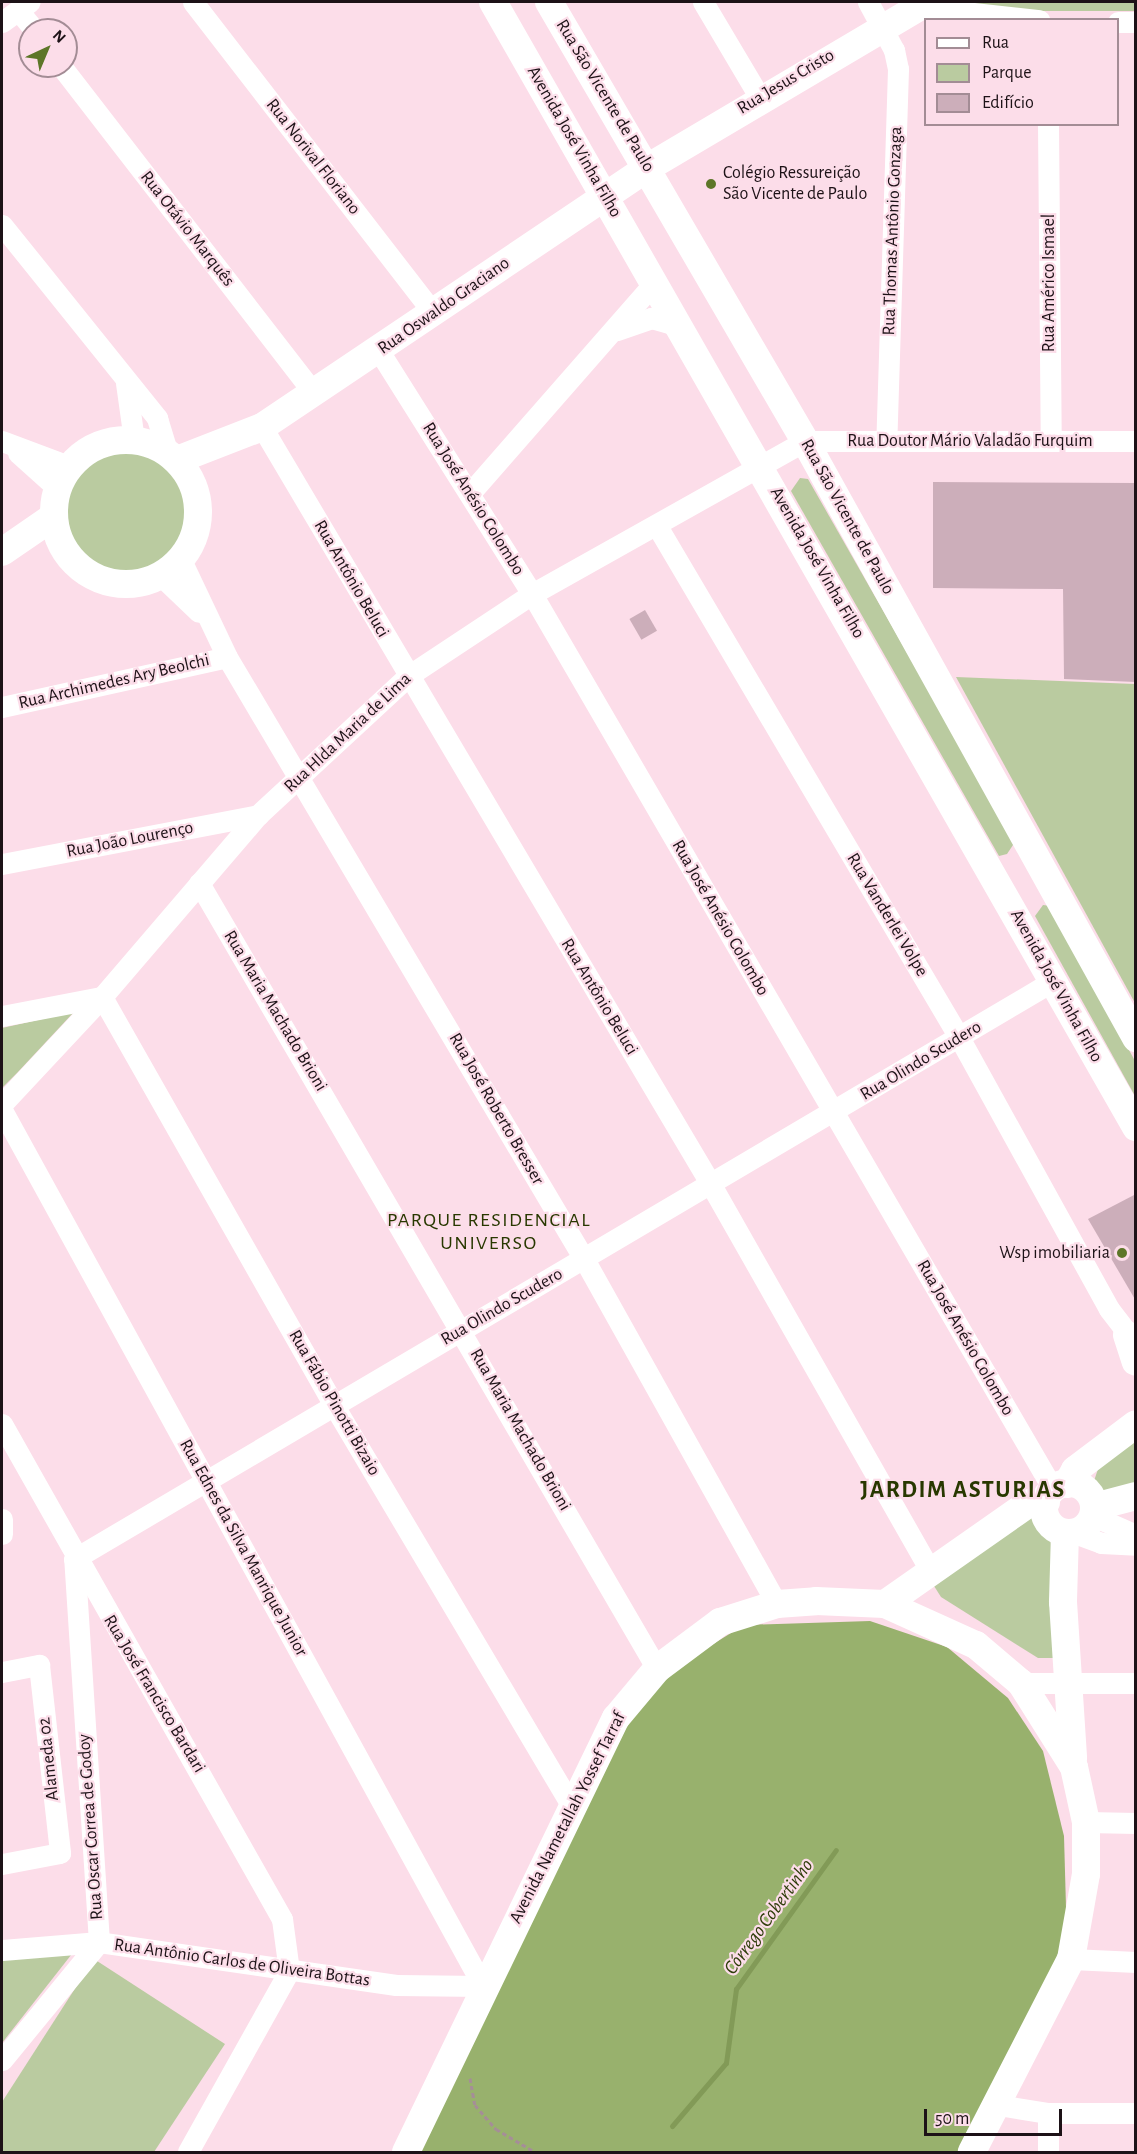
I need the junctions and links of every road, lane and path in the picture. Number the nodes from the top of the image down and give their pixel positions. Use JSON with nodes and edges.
{"nodes":[{"id":1,"x":193,"y":2,"type":"edge"},
{"id":2,"x":493,"y":2,"type":"edge"},
{"id":3,"x":549,"y":2,"type":"edge"},
{"id":4,"x":703,"y":2,"type":"edge"},
{"id":5,"x":923,"y":4,"type":"edge"},
{"id":6,"x":875,"y":13,"type":"edge"},
{"id":7,"x":1024,"y":18,"type":"edge"},
{"id":8,"x":1119,"y":22,"type":"edge"},
{"id":9,"x":1136,"y":22,"type":"edge"},
{"id":10,"x":71,"y":78,"type":"edge"},
{"id":11,"x":760,"y":98,"type":"junction"},
{"id":12,"x":1048,"y":126,"type":"edge"},
{"id":13,"x":648,"y":168,"type":"junction"},
{"id":14,"x":605,"y":196,"type":"junction"},
{"id":15,"x":2,"y":225,"type":"edge"},
{"id":16,"x":654,"y":283,"type":"junction"},
{"id":17,"x":434,"y":312,"type":"junction"},
{"id":18,"x":680,"y":326,"type":"junction"},
{"id":19,"x":605,"y":339,"type":"junction"},
{"id":20,"x":379,"y":351,"type":"junction"},
{"id":21,"x":125,"y":379,"type":"junction"},
{"id":22,"x":313,"y":392,"type":"junction"},
{"id":23,"x":250,"y":433,"type":"junction"},
{"id":24,"x":134,"y":440,"type":"junction"},
{"id":25,"x":806,"y":441,"type":"junction"},
{"id":26,"x":886,"y":441,"type":"junction"},
{"id":27,"x":1051,"y":441,"type":"junction"},
{"id":28,"x":1136,"y":441,"type":"edge"},
{"id":29,"x":5,"y":443,"type":"edge"},
{"id":30,"x":173,"y":457,"type":"junction"},
{"id":31,"x":761,"y":464,"type":"junction"},
{"id":32,"x":63,"y":477,"type":"junction"},
{"id":33,"x":194,"y":487,"type":"junction"},
{"id":34,"x":471,"y":492,"type":"junction"},
{"id":35,"x":53,"y":516,"type":"junction"},
{"id":36,"x":657,"y":526,"type":"junction"},
{"id":37,"x":64,"y":549,"type":"junction"},
{"id":38,"x":2,"y":553,"type":"edge"},
{"id":39,"x":171,"y":568,"type":"junction"},
{"id":40,"x":532,"y":594,"type":"junction"},
{"id":41,"x":227,"y":657,"type":"junction"},
{"id":42,"x":408,"y":676,"type":"junction"},
{"id":43,"x":2,"y":707,"type":"edge"},
{"id":44,"x":302,"y":778,"type":"junction"},
{"id":45,"x":258,"y":815,"type":"junction"},
{"id":46,"x":1034,"y":859,"type":"junction"},
{"id":47,"x":2,"y":864,"type":"edge"},
{"id":48,"x":998,"y":882,"type":"junction"},
{"id":49,"x":199,"y":883,"type":"junction"},
{"id":50,"x":1053,"y":892,"type":"junction"},
{"id":51,"x":1018,"y":917,"type":"junction"},
{"id":52,"x":1053,"y":981,"type":"junction"},
{"id":53,"x":102,"y":997,"type":"junction"},
{"id":54,"x":2,"y":1016,"type":"edge"},
{"id":55,"x":1136,"y":1038,"type":"edge"},
{"id":56,"x":960,"y":1039,"type":"junction"},
{"id":57,"x":2,"y":1104,"type":"edge"},
{"id":58,"x":2,"y":1110,"type":"edge"},
{"id":59,"x":833,"y":1113,"type":"junction"},
{"id":60,"x":1136,"y":1127,"type":"edge"},
{"id":61,"x":710,"y":1183,"type":"junction"},
{"id":62,"x":584,"y":1259,"type":"junction"},
{"id":63,"x":462,"y":1329,"type":"junction"},
{"id":64,"x":1133,"y":1333,"type":"edge"},
{"id":65,"x":1136,"y":1362,"type":"edge"},
{"id":66,"x":333,"y":1404,"type":"junction"},
{"id":67,"x":2,"y":1424,"type":"edge"},
{"id":68,"x":1136,"y":1424,"type":"edge"},
{"id":69,"x":206,"y":1481,"type":"junction"},
{"id":70,"x":1055,"y":1492,"type":"junction"},
{"id":71,"x":1136,"y":1496,"type":"edge"},
{"id":72,"x":1082,"y":1522,"type":"junction"},
{"id":73,"x":1136,"y":1535,"type":"edge"},
{"id":74,"x":1136,"y":1545,"type":"edge"},
{"id":75,"x":74,"y":1559,"type":"junction"},
{"id":76,"x":930,"y":1570,"type":"junction"},
{"id":77,"x":777,"y":1604,"type":"junction"},
{"id":78,"x":885,"y":1604,"type":"junction"},
{"id":79,"x":657,"y":1669,"type":"junction"},
{"id":80,"x":2,"y":1672,"type":"edge"},
{"id":81,"x":1049,"y":1677,"type":"junction"},
{"id":82,"x":1136,"y":1683,"type":"edge"},
{"id":83,"x":1074,"y":1767,"type":"junction"},
{"id":84,"x":571,"y":1806,"type":"junction"},
{"id":85,"x":1086,"y":1822,"type":"junction"},
{"id":86,"x":1136,"y":1822,"type":"edge"},
{"id":87,"x":2,"y":1863,"type":"edge"},
{"id":88,"x":99,"y":1942,"type":"junction"},
{"id":89,"x":2,"y":1950,"type":"edge"},
{"id":90,"x":1071,"y":1959,"type":"junction"},
{"id":91,"x":1136,"y":1962,"type":"edge"},
{"id":92,"x":289,"y":1971,"type":"junction"},
{"id":93,"x":483,"y":1986,"type":"junction"},
{"id":94,"x":2,"y":2060,"type":"edge"},
{"id":95,"x":470,"y":2068,"type":"dead end"},
{"id":96,"x":998,"y":2105,"type":"junction"},
{"id":97,"x":1048,"y":2113,"type":"junction"},
{"id":98,"x":1136,"y":2113,"type":"edge"},
{"id":99,"x":188,"y":2152,"type":"edge"},
{"id":100,"x":406,"y":2152,"type":"edge"},
{"id":101,"x":535,"y":2152,"type":"edge"},
{"id":102,"x":972,"y":2152,"type":"edge"},
{"id":103,"x":1048,"y":2152,"type":"edge"}],
"edges":[{"from":1,"to":17,"type":"street","name":"Rua Norival Floriano"},
{"from":2,"to":14,"type":"street","name":"Avenida José Vinha Filho"},
{"from":3,"to":13,"type":"street","name":"Rua São Vicente de Paulo"},
{"from":4,"to":11,"type":"street"},
{"from":5,"to":6,"type":"street","name":"Rua Jesus Cristo"},
{"from":5,"to":7,"type":"street"},
{"from":6,"to":11,"type":"street","name":"Rua Jesus Cristo"},
{"from":6,"to":26,"type":"street","name":"Rua Thomas Antônio Gonzaga"},
{"from":8,"to":9,"type":"street"},
{"from":10,"to":22,"type":"street","name":"Rua Otávio Marquês"},
{"from":11,"to":13,"type":"street","name":"Rua Jesus Cristo"},
{"from":12,"to":27,"type":"street","name":"Rua Américo Ismael"},
{"from":13,"to":14,"type":"street","name":"Rua Oswaldo Graciano"},
{"from":13,"to":25,"type":"street","name":"Rua São Vicente de Paulo"},
{"from":14,"to":16,"type":"street","name":"Avenida José Vinha Filho"},
{"from":14,"to":17,"type":"street","name":"Rua Oswaldo Graciano"},
{"from":15,"to":21,"type":"street"},
{"from":16,"to":18,"type":"street","name":"Avenida José Vinha Filho"},
{"from":16,"to":19,"type":"street"},
{"from":17,"to":20,"type":"street","name":"Rua Oswaldo Graciano"},
{"from":18,"to":19,"type":"street"},
{"from":18,"to":31,"type":"street","name":"Avenida José Vinha Filho"},
{"from":19,"to":34,"type":"street"},
{"from":20,"to":22,"type":"street","name":"Rua Oswaldo Graciano"},
{"from":20,"to":34,"type":"street","name":"Rua José Anésio Colombo"},
{"from":21,"to":24,"type":"street"},
{"from":21,"to":30,"type":"street"},
{"from":22,"to":23,"type":"street","name":"Rua Oswaldo Graciano"},
{"from":23,"to":30,"type":"street","name":"Rua Oswaldo Graciano"},
{"from":23,"to":33,"type":"street","name":"Rua Oswaldo Graciano"},
{"from":23,"to":42,"type":"street","name":"Rua Antônio Beluci"},
{"from":24,"to":30,"type":"street"},
{"from":24,"to":32,"type":"street"},
{"from":25,"to":26,"type":"street","name":"Rua Doutor Mário Valadão Furquim"},
{"from":25,"to":31,"type":"street","name":"Rua Hlda Maria de Lima"},
{"from":25,"to":46,"type":"street","name":"Rua São Vicente de Paulo"},
{"from":26,"to":27,"type":"street","name":"Rua Doutor Mário Valadão Furquim"},
{"from":27,"to":28,"type":"street","name":"Rua Doutor Mário Valadão Furquim"},
{"from":29,"to":32,"type":"street"},
{"from":30,"to":33,"type":"street"},
{"from":31,"to":36,"type":"street","name":"Rua Hlda Maria de Lima"},
{"from":31,"to":48,"type":"street","name":"Avenida José Vinha Filho"},
{"from":32,"to":35,"type":"street"},
{"from":33,"to":39,"type":"street"},
{"from":34,"to":40,"type":"street","name":"Rua José Anésio Colombo"},
{"from":35,"to":37,"type":"street"},
{"from":35,"to":38,"type":"street"},
{"from":36,"to":40,"type":"street","name":"Rua Hlda Maria de Lima"},
{"from":36,"to":56,"type":"street","name":"Rua Vanderlei Volpe"},
{"from":37,"to":38,"type":"street"},
{"from":37,"to":39,"type":"street"},
{"from":39,"to":41,"type":"street","name":"Rua José Roberto Bresser"},
{"from":40,"to":42,"type":"street","name":"Rua Hlda Maria de Lima"},
{"from":40,"to":59,"type":"street","name":"Rua José Anésio Colombo"},
{"from":41,"to":43,"type":"street","name":"Rua Archimedes Ary Beolchi"},
{"from":41,"to":44,"type":"street","name":"Rua José Roberto Bresser"},
{"from":42,"to":44,"type":"street","name":"Rua Hlda Maria de Lima"},
{"from":42,"to":61,"type":"street","name":"Rua Antônio Beluci"},
{"from":44,"to":45,"type":"street","name":"Rua Hlda Maria de Lima"},
{"from":44,"to":62,"type":"street","name":"Rua José Roberto Bresser"},
{"from":45,"to":47,"type":"street","name":"Rua João Lourenço"},
{"from":45,"to":49,"type":"street","name":"Rua Hlda Maria de Lima"},
{"from":46,"to":48,"type":"street"},
{"from":46,"to":50,"type":"street","name":"Rua São Vicente de Paulo"},
{"from":48,"to":51,"type":"street","name":"Avenida José Vinha Filho"},
{"from":49,"to":53,"type":"street","name":"Rua Hlda Maria de Lima"},
{"from":49,"to":63,"type":"street","name":"Rua Maria Machado Brioni"},
{"from":50,"to":51,"type":"street"},
{"from":50,"to":55,"type":"street","name":"Rua São Vicente de Paulo"},
{"from":51,"to":52,"type":"street","name":"Avenida José Vinha Filho"},
{"from":52,"to":56,"type":"street","name":"Rua Olindo Scudero"},
{"from":52,"to":60,"type":"street","name":"Avenida José Vinha Filho"},
{"from":53,"to":54,"type":"street"},
{"from":53,"to":57,"type":"street","name":"Rua Hlda Maria de Lima"},
{"from":53,"to":66,"type":"street","name":"Rua Fábio Pinotti Bizaio"},
{"from":56,"to":59,"type":"street","name":"Rua Olindo Scudero"},
{"from":56,"to":64,"type":"street","name":"Rua Vanderlei Volpe"},
{"from":58,"to":69,"type":"street","name":"Rua Ednes da Silva Manrique Junior"},
{"from":59,"to":61,"type":"street","name":"Rua Olindo Scudero"},
{"from":59,"to":70,"type":"street","name":"Rua José Anésio Colombo"},
{"from":61,"to":62,"type":"street","name":"Rua Olindo Scudero"},
{"from":61,"to":76,"type":"street","name":"Rua Antônio Beluci"},
{"from":62,"to":63,"type":"street","name":"Rua Olindo Scudero"},
{"from":62,"to":77,"type":"street","name":"Rua José Roberto Bresser"},
{"from":63,"to":66,"type":"street","name":"Rua Olindo Scudero"},
{"from":63,"to":79,"type":"street","name":"Rua Maria Machado Brioni"},
{"from":64,"to":65,"type":"street"},
{"from":66,"to":69,"type":"street","name":"Rua Olindo Scudero"},
{"from":66,"to":84,"type":"street","name":"Rua Fábio Pinotti Bizaio"},
{"from":67,"to":75,"type":"street","name":"Rua José Francisco Bardari"},
{"from":68,"to":70,"type":"street"},
{"from":69,"to":75,"type":"street","name":"Rua Olindo Scudero"},
{"from":69,"to":93,"type":"street","name":"Rua Ednes da Silva Manrique Junior"},
{"from":70,"to":72,"type":"street"},
{"from":70,"to":72,"type":"street"},
{"from":70,"to":76,"type":"street"},
{"from":71,"to":72,"type":"street"},
{"from":72,"to":73,"type":"street"},
{"from":72,"to":74,"type":"street"},
{"from":72,"to":81,"type":"street"},
{"from":75,"to":88,"type":"street","name":"Rua Oscar Correa de Godoy"},
{"from":75,"to":92,"type":"street","name":"Rua José Francisco Bardari"},
{"from":76,"to":78,"type":"street"},
{"from":77,"to":78,"type":"street","name":"Avenida Nametallah Yossef Tarraf"},
{"from":77,"to":79,"type":"street","name":"Avenida Nametallah Yossef Tarraf"},
{"from":78,"to":81,"type":"street","name":"Avenida Nametallah Yossef Tarraf"},
{"from":79,"to":84,"type":"street","name":"Avenida Nametallah Yossef Tarraf"},
{"from":80,"to":87,"type":"street","name":"Alameda 02"},
{"from":81,"to":82,"type":"street"},
{"from":81,"to":83,"type":"street","name":"Avenida Nametallah Yossef Tarraf"},
{"from":81,"to":83,"type":"street"},
{"from":83,"to":85,"type":"street","name":"Avenida Nametallah Yossef Tarraf"},
{"from":84,"to":93,"type":"street","name":"Avenida Nametallah Yossef Tarraf"},
{"from":85,"to":86,"type":"street"},
{"from":85,"to":90,"type":"street","name":"Avenida Nametallah Yossef Tarraf"},
{"from":88,"to":89,"type":"street","name":"Rua Antônio Carlos de Oliveira Bottas"},
{"from":88,"to":92,"type":"street","name":"Rua Antônio Carlos de Oliveira Bottas"},
{"from":88,"to":94,"type":"street","name":"Rua Oscar Correa de Godoy"},
{"from":90,"to":91,"type":"street"},
{"from":90,"to":96,"type":"street","name":"Avenida Nametallah Yossef Tarraf"},
{"from":92,"to":93,"type":"street","name":"Rua Antônio Carlos de Oliveira Bottas"},
{"from":92,"to":99,"type":"street"},
{"from":93,"to":100,"type":"street","name":"Avenida Nametallah Yossef Tarraf"},
{"from":95,"to":101,"type":"path"},
{"from":96,"to":97,"type":"street"},
{"from":96,"to":102,"type":"street","name":"Avenida Nametallah Yossef Tarraf"},
{"from":97,"to":98,"type":"street"},
{"from":97,"to":103,"type":"street"}]}
